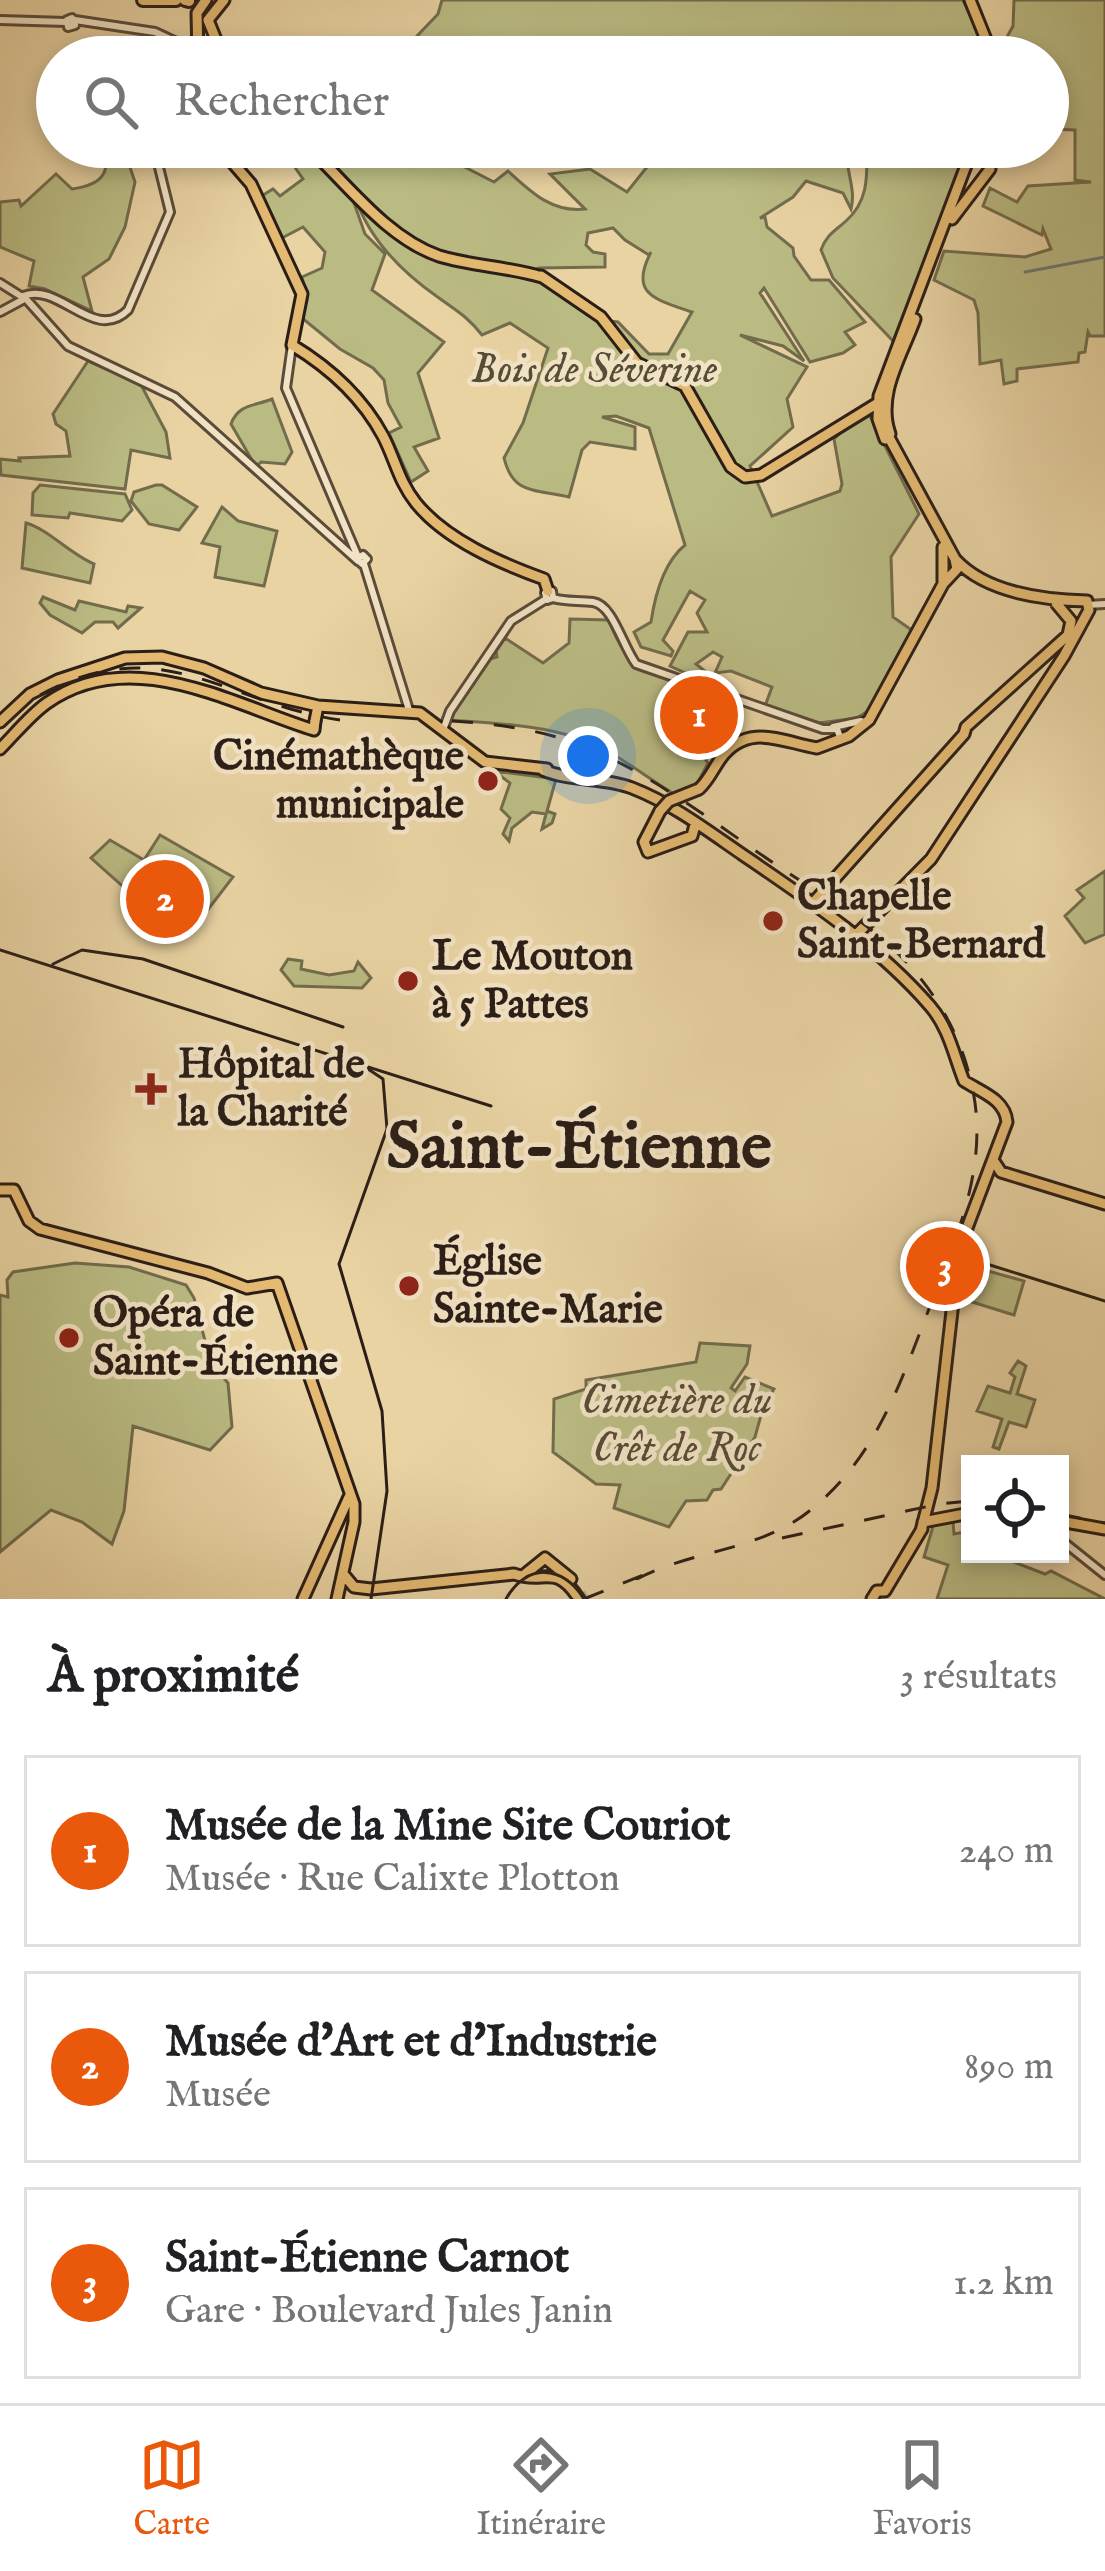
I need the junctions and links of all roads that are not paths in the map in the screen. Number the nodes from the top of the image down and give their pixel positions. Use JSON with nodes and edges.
{"nodes":[{"id":1,"x":143,"y":0,"type":"edge"},
{"id":2,"x":973,"y":0,"type":"edge"},
{"id":3,"x":192,"y":3,"type":"edge"},
{"id":4,"x":221,"y":4,"type":"edge"},
{"id":5,"x":0,"y":20,"type":"edge"},
{"id":6,"x":164,"y":36,"type":"edge"},
{"id":7,"x":196,"y":36,"type":"edge"},
{"id":8,"x":212,"y":36,"type":"edge"},
{"id":9,"x":987,"y":36,"type":"edge"},
{"id":10,"x":159,"y":168,"type":"edge"},
{"id":11,"x":237,"y":168,"type":"edge"},
{"id":12,"x":330,"y":168,"type":"edge"},
{"id":13,"x":968,"y":168,"type":"edge"},
{"id":14,"x":969,"y":168,"type":"edge"},
{"id":15,"x":990,"y":169,"type":"dead end"},
{"id":16,"x":952,"y":219,"type":"junction"},
{"id":17,"x":0,"y":283,"type":"edge"},
{"id":18,"x":23,"y":296,"type":"junction"},
{"id":19,"x":0,"y":313,"type":"edge"},
{"id":20,"x":914,"y":313,"type":"junction"},
{"id":21,"x":292,"y":345,"type":"junction"},
{"id":22,"x":882,"y":401,"type":"junction"},
{"id":23,"x":906,"y":474,"type":"junction"},
{"id":24,"x":943,"y":547,"type":"junction"},
{"id":25,"x":357,"y":556,"type":"junction"},
{"id":26,"x":958,"y":569,"type":"junction"},
{"id":27,"x":943,"y":584,"type":"junction"},
{"id":28,"x":549,"y":596,"type":"junction"},
{"id":29,"x":1105,"y":601,"type":"edge"},
{"id":30,"x":1056,"y":603,"type":"junction"},
{"id":31,"x":1087,"y":603,"type":"junction"},
{"id":32,"x":873,"y":711,"type":"junction"},
{"id":33,"x":414,"y":712,"type":"junction"},
{"id":34,"x":317,"y":713,"type":"junction"},
{"id":35,"x":4,"y":718,"type":"edge"},
{"id":36,"x":861,"y":721,"type":"junction"},
{"id":37,"x":823,"y":729,"type":"junction"},
{"id":38,"x":443,"y":730,"type":"junction"},
{"id":39,"x":843,"y":734,"type":"junction"},
{"id":40,"x":0,"y":748,"type":"edge"},
{"id":41,"x":598,"y":780,"type":"junction"},
{"id":42,"x":632,"y":788,"type":"junction"},
{"id":43,"x":664,"y":804,"type":"junction"},
{"id":44,"x":701,"y":832,"type":"junction"},
{"id":45,"x":813,"y":903,"type":"junction"},
{"id":46,"x":854,"y":937,"type":"junction"},
{"id":47,"x":993,"y":1160,"type":"junction"},
{"id":48,"x":0,"y":1193,"type":"edge"},
{"id":49,"x":1105,"y":1204,"type":"edge"},
{"id":50,"x":350,"y":1496,"type":"junction"},
{"id":51,"x":961,"y":1514,"type":"edge"},
{"id":52,"x":929,"y":1517,"type":"junction"},
{"id":53,"x":1069,"y":1523,"type":"edge"},
{"id":54,"x":1105,"y":1529,"type":"edge"},
{"id":55,"x":1069,"y":1546,"type":"edge"},
{"id":56,"x":905,"y":1561,"type":"junction"},
{"id":57,"x":344,"y":1575,"type":"junction"},
{"id":58,"x":1105,"y":1575,"type":"edge"},
{"id":59,"x":520,"y":1577,"type":"junction"},
{"id":60,"x":888,"y":1595,"type":"edge"},
{"id":61,"x":579,"y":1596,"type":"edge"},
{"id":62,"x":303,"y":1599,"type":"edge"},
{"id":63,"x":338,"y":1599,"type":"edge"},
{"id":64,"x":872,"y":1599,"type":"edge"}],
"edges":[{"from":1,"to":3,"type":"highway"},
{"from":2,"to":9,"type":"main road"},
{"from":3,"to":7,"type":"main road"},
{"from":4,"to":8,"type":"main road"},
{"from":5,"to":6,"type":"street","bridge":true},
{"from":10,"to":18,"type":"street"},
{"from":11,"to":21,"type":"main road"},
{"from":12,"to":22,"type":"main road"},
{"from":13,"to":20,"type":"main road"},
{"from":14,"to":16,"type":"main road"},
{"from":15,"to":16,"type":"main road"},
{"from":16,"to":20,"type":"main road"},
{"from":17,"to":18,"type":"street"},
{"from":18,"to":19,"type":"street"},
{"from":18,"to":25,"type":"street"},
{"from":20,"to":22,"type":"main road"},
{"from":21,"to":25,"type":"street"},
{"from":21,"to":28,"type":"main road"},
{"from":22,"to":23,"type":"main road"},
{"from":22,"to":23,"type":"main road"},
{"from":23,"to":24,"type":"main road"},
{"from":23,"to":26,"type":"main road"},
{"from":24,"to":26,"type":"main road"},
{"from":24,"to":27,"type":"main road"},
{"from":25,"to":33,"type":"street"},
{"from":26,"to":27,"type":"main road"},
{"from":26,"to":30,"type":"main road"},
{"from":26,"to":31,"type":"main road"},
{"from":27,"to":32,"type":"main road"},
{"from":28,"to":37,"type":"street"},
{"from":28,"to":38,"type":"street"},
{"from":29,"to":31,"type":"street"},
{"from":30,"to":31,"type":"main road"},
{"from":30,"to":45,"type":"main road"},
{"from":31,"to":46,"type":"main road"},
{"from":32,"to":36,"type":"main road"},
{"from":32,"to":39,"type":"main road"},
{"from":33,"to":34,"type":"main road"},
{"from":33,"to":38,"type":"main road"},
{"from":34,"to":35,"type":"main road"},
{"from":34,"to":40,"type":"main road"},
{"from":36,"to":37,"type":"street"},
{"from":36,"to":39,"type":"main road"},
{"from":37,"to":39,"type":"street"},
{"from":38,"to":41,"type":"main road"},
{"from":39,"to":43,"type":"main road","bridge":true},
{"from":41,"to":42,"type":"main road"},
{"from":41,"to":44,"type":"main road"},
{"from":42,"to":43,"type":"main road"},
{"from":42,"to":44,"type":"main road"},
{"from":43,"to":44,"type":"main road"},
{"from":44,"to":45,"type":"main road"},
{"from":45,"to":46,"type":"main road"},
{"from":46,"to":47,"type":"main road"},
{"from":47,"to":49,"type":"main road"},
{"from":47,"to":52,"type":"main road"},
{"from":48,"to":50,"type":"main road"},
{"from":50,"to":57,"type":"main road"},
{"from":50,"to":62,"type":"main road"},
{"from":51,"to":52,"type":"main road"},
{"from":52,"to":56,"type":"main road"},
{"from":52,"to":56,"type":"main road"},
{"from":53,"to":54,"type":"main road"},
{"from":55,"to":58,"type":"street"},
{"from":56,"to":60,"type":"main road"},
{"from":57,"to":59,"type":"main road"},
{"from":57,"to":63,"type":"main road"},
{"from":59,"to":61,"type":"main road"},
{"from":59,"to":61,"type":"main road"},
{"from":60,"to":64,"type":"main road"}]}
